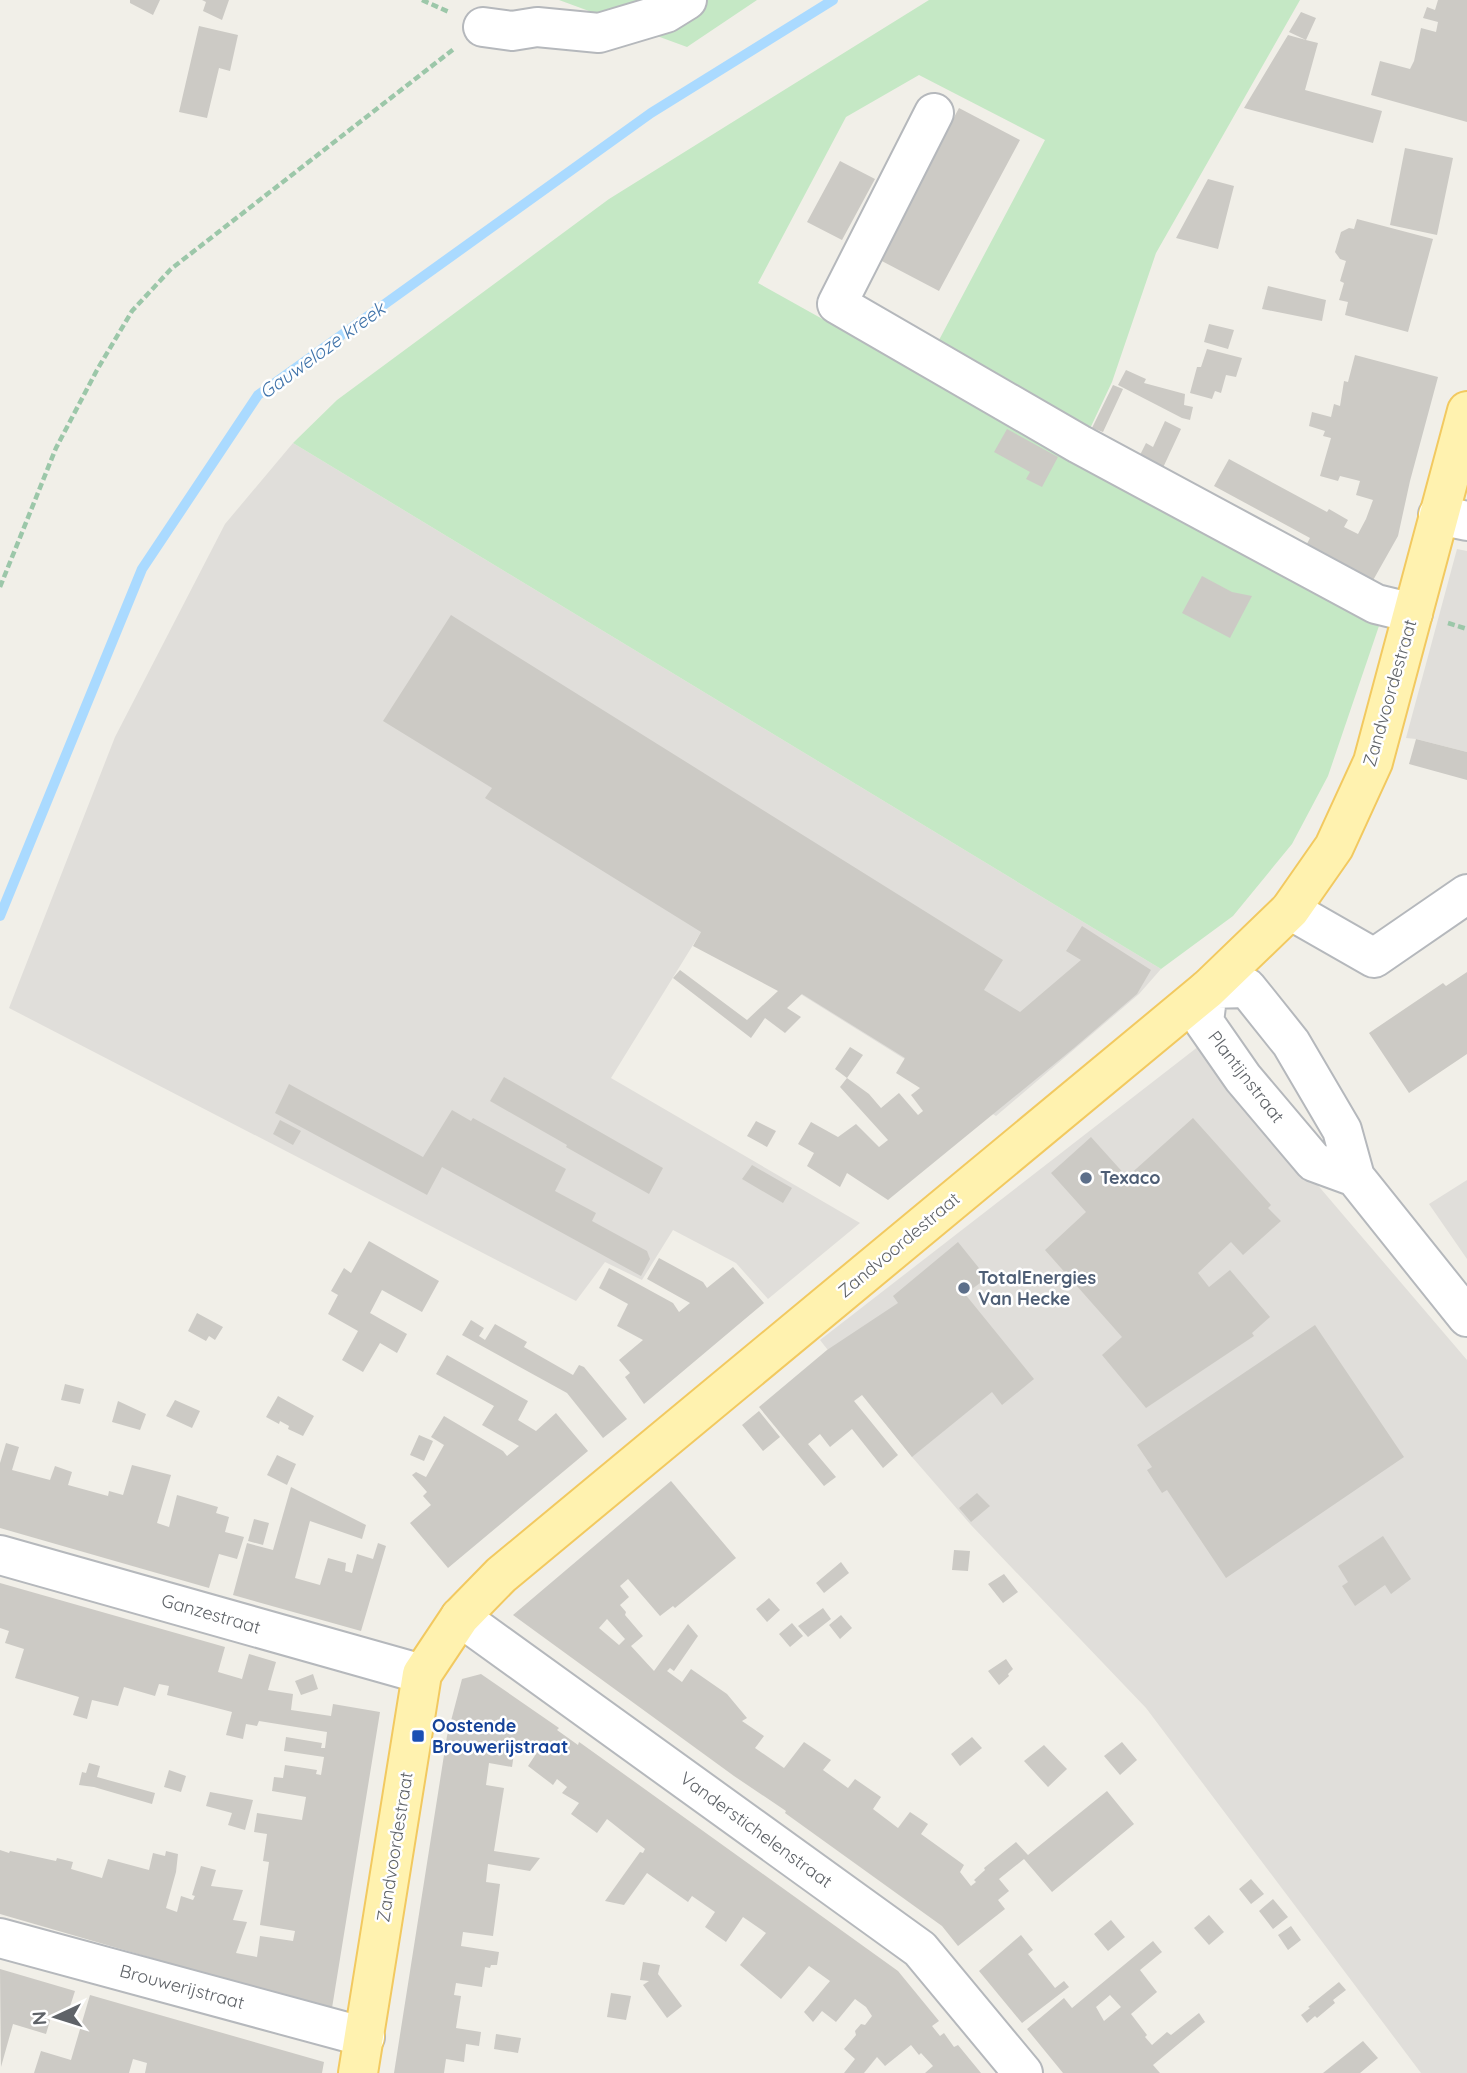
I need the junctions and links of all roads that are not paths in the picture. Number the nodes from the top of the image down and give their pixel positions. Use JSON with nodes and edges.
{"nodes":[{"id":1,"x":687,"y":0,"type":"edge"},
{"id":2,"x":483,"y":27,"type":"road end"},
{"id":3,"x":934,"y":113,"type":"dead end"},
{"id":4,"x":1467,"y":411,"type":"edge"},
{"id":5,"x":1453,"y":518,"type":"edge"},
{"id":6,"x":1413,"y":613,"type":"junction"},
{"id":7,"x":1467,"y":894,"type":"edge"},
{"id":8,"x":1290,"y":910,"type":"junction"},
{"id":9,"x":1208,"y":989,"type":"junction"},
{"id":10,"x":1355,"y":1177,"type":"junction"},
{"id":11,"x":1467,"y":1317,"type":"edge"},
{"id":12,"x":0,"y":1555,"type":"edge"},
{"id":13,"x":460,"y":1617,"type":"junction"},
{"id":14,"x":422,"y":1674,"type":"junction"},
{"id":15,"x":0,"y":1938,"type":"edge"},
{"id":16,"x":361,"y":2055,"type":"edge"},
{"id":17,"x":1023,"y":2073,"type":"edge"}],
"edges":[{"from":1,"to":2,"type":"street"},
{"from":3,"to":6,"type":"street"},
{"from":4,"to":5,"type":"main road","name":"Zandvoordestraat"},
{"from":5,"to":6,"type":"main road","name":"Zandvoordestraat"},
{"from":6,"to":8,"type":"main road","name":"Zandvoordestraat"},
{"from":7,"to":8,"type":"street"},
{"from":8,"to":9,"type":"main road","name":"Zandvoordestraat"},
{"from":9,"to":10,"type":"street","name":"Plantijnstraat"},
{"from":9,"to":10,"type":"street"},
{"from":9,"to":13,"type":"main road","name":"Zandvoordestraat"},
{"from":10,"to":11,"type":"street"},
{"from":12,"to":14,"type":"street","name":"Ganzestraat"},
{"from":13,"to":14,"type":"main road","name":"Zandvoordestraat"},
{"from":13,"to":17,"type":"street","name":"Vanderstichelenstraat"},
{"from":14,"to":16,"type":"main road","name":"Zandvoordestraat"},
{"from":15,"to":16,"type":"street","name":"Brouwerijstraat"}]}
